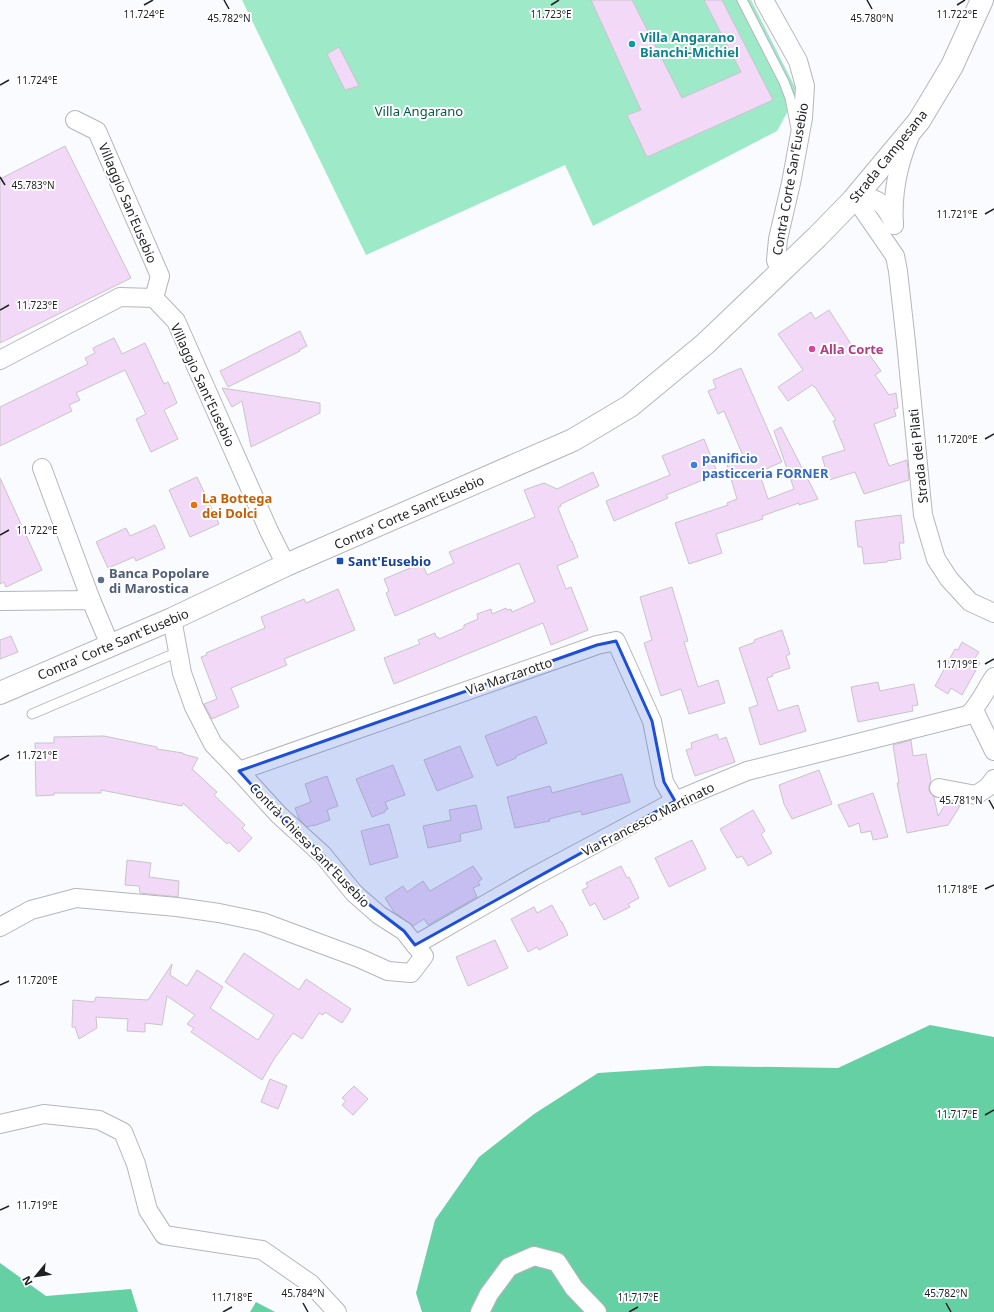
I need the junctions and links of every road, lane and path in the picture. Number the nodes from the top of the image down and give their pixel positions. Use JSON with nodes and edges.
{"nodes":[{"id":1,"x":742,"y":0,"type":"edge"},
{"id":2,"x":764,"y":0,"type":"edge"},
{"id":3,"x":982,"y":0,"type":"edge"},
{"id":4,"x":75,"y":120,"type":"dead end"},
{"id":5,"x":914,"y":127,"type":"junction"},
{"id":6,"x":798,"y":146,"type":"junction"},
{"id":7,"x":855,"y":198,"type":"junction"},
{"id":8,"x":894,"y":225,"type":"junction"},
{"id":9,"x":897,"y":263,"type":"junction"},
{"id":10,"x":780,"y":272,"type":"junction"},
{"id":11,"x":154,"y":298,"type":"junction"},
{"id":12,"x":0,"y":360,"type":"edge"},
{"id":13,"x":42,"y":468,"type":"dead end"},
{"id":14,"x":286,"y":565,"type":"junction"},
{"id":15,"x":91,"y":600,"type":"junction"},
{"id":16,"x":0,"y":601,"type":"edge"},
{"id":17,"x":994,"y":613,"type":"edge"},
{"id":18,"x":172,"y":619,"type":"junction"},
{"id":19,"x":110,"y":645,"type":"junction"},
{"id":20,"x":178,"y":652,"type":"junction"},
{"id":21,"x":994,"y":677,"type":"edge"},
{"id":22,"x":0,"y":693,"type":"edge"},
{"id":23,"x":974,"y":710,"type":"junction"},
{"id":24,"x":32,"y":714,"type":"dead end"},
{"id":25,"x":994,"y":751,"type":"edge"},
{"id":26,"x":240,"y":771,"type":"junction"},
{"id":27,"x":994,"y":779,"type":"edge"},
{"id":28,"x":940,"y":788,"type":"dead end"},
{"id":29,"x":675,"y":801,"type":"junction"},
{"id":30,"x":0,"y":927,"type":"edge"},
{"id":31,"x":415,"y":945,"type":"junction"},
{"id":32,"x":0,"y":1124,"type":"edge"},
{"id":33,"x":337,"y":1312,"type":"edge"},
{"id":34,"x":480,"y":1312,"type":"edge"},
{"id":35,"x":597,"y":1312,"type":"edge"}],
"edges":[{"from":1,"to":6,"type":"lane"},
{"from":2,"to":6,"type":"street","name":"Contrà Corte San'Eusebio"},
{"from":3,"to":5,"type":"street","name":"Strada Campesana"},
{"from":4,"to":11,"type":"street","name":"Villaggio San'Eusebio"},
{"from":5,"to":7,"type":"street","name":"Strada Campesana"},
{"from":5,"to":8,"type":"street","name":"Strada dei Pilati"},
{"from":6,"to":10,"type":"street","name":"Contrà Corte San'Eusebio"},
{"from":7,"to":8,"type":"street","name":"Strada dei Pilati"},
{"from":7,"to":9,"type":"street","name":"Strada dei Pilati"},
{"from":7,"to":10,"type":"street","name":"Strada Campesana"},
{"from":8,"to":9,"type":"street","name":"Strada dei Pilati"},
{"from":9,"to":17,"type":"street","name":"Strada dei Pilati"},
{"from":10,"to":14,"type":"street","name":"Contra' Corte Sant'Eusebio"},
{"from":11,"to":12,"type":"street"},
{"from":11,"to":14,"type":"street","name":"Villaggio Sant'Eusebio"},
{"from":13,"to":15,"type":"street"},
{"from":14,"to":18,"type":"street","name":"Contra' Corte Sant'Eusebio"},
{"from":15,"to":16,"type":"street"},
{"from":15,"to":19,"type":"street"},
{"from":18,"to":19,"type":"street","name":"Contra' Corte Sant'Eusebio"},
{"from":18,"to":20,"type":"street","name":"Contrà Chiesa Sant'Eusebio"},
{"from":19,"to":22,"type":"street","name":"Contra' Corte Sant'Eusebio"},
{"from":20,"to":24,"type":"lane"},
{"from":20,"to":26,"type":"street","name":"Contrà Chiesa Sant'Eusebio"},
{"from":21,"to":23,"type":"street"},
{"from":23,"to":25,"type":"street"},
{"from":23,"to":29,"type":"street","name":"Via Francesco Martinato"},
{"from":26,"to":29,"type":"street","name":"Via Marzarotto"},
{"from":26,"to":31,"type":"street","name":"Contrà Chiesa Sant'Eusebio"},
{"from":27,"to":28,"type":"street"},
{"from":29,"to":31,"type":"street","name":"Via Francesco Martinato"},
{"from":30,"to":31,"type":"street","name":"Contrà Chiesa Sant'Eusebio"},
{"from":32,"to":33,"type":"street"},
{"from":34,"to":35,"type":"street"}]}
